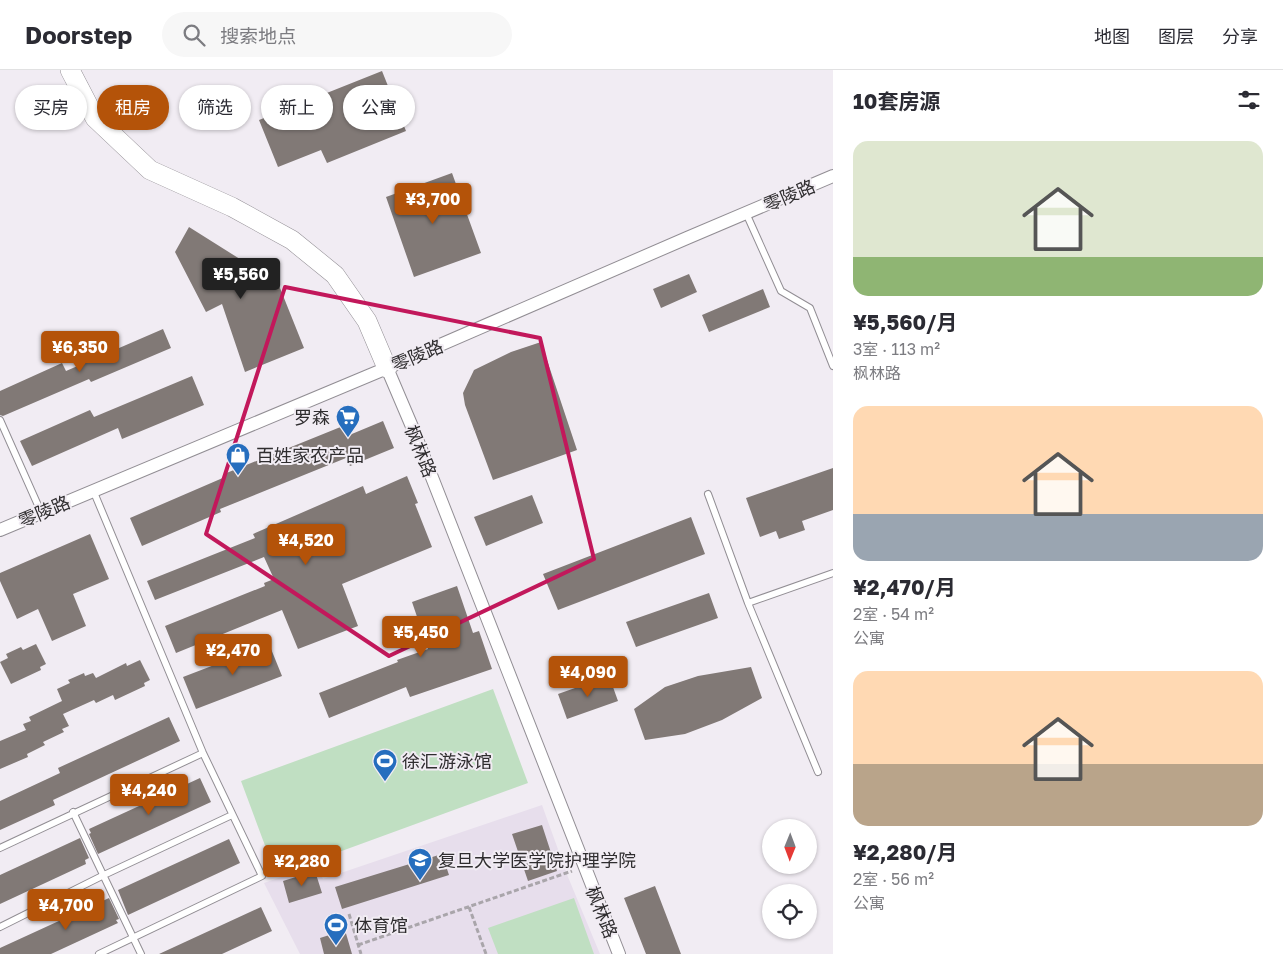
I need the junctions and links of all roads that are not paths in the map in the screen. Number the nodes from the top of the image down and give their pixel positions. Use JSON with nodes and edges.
{"nodes":[{"id":1,"x":70,"y":70,"type":"edge"},
{"id":2,"x":833,"y":176,"type":"edge"},
{"id":3,"x":746,"y":213,"type":"junction"},
{"id":4,"x":833,"y":366,"type":"edge"},
{"id":5,"x":387,"y":368,"type":"junction"},
{"id":6,"x":0,"y":420,"type":"edge"},
{"id":7,"x":93,"y":490,"type":"junction"},
{"id":8,"x":708,"y":494,"type":"dead end"},
{"id":9,"x":41,"y":512,"type":"junction"},
{"id":10,"x":0,"y":530,"type":"edge"},
{"id":11,"x":833,"y":573,"type":"edge"},
{"id":12,"x":748,"y":603,"type":"junction"},
{"id":13,"x":203,"y":753,"type":"junction"},
{"id":14,"x":818,"y":772,"type":"dead end"},
{"id":15,"x":74,"y":812,"type":"junction"},
{"id":16,"x":232,"y":815,"type":"junction"},
{"id":17,"x":0,"y":848,"type":"edge"},
{"id":18,"x":104,"y":875,"type":"junction"},
{"id":19,"x":0,"y":927,"type":"edge"},
{"id":20,"x":134,"y":938,"type":"junction"},
{"id":21,"x":99,"y":954,"type":"edge"},
{"id":22,"x":141,"y":954,"type":"edge"},
{"id":23,"x":619,"y":954,"type":"edge"}],
"edges":[{"from":1,"to":5,"type":"street","name":"枫林路"},
{"from":2,"to":3,"type":"street","name":"零陵路"},
{"from":3,"to":4,"type":"lane"},
{"from":3,"to":5,"type":"street","name":"零陵路"},
{"from":5,"to":7,"type":"street","name":"零陵路"},
{"from":5,"to":23,"type":"street","name":"枫林路"},
{"from":6,"to":9,"type":"lane"},
{"from":7,"to":9,"type":"street","name":"零陵路"},
{"from":7,"to":13,"type":"lane"},
{"from":8,"to":12,"type":"lane"},
{"from":9,"to":10,"type":"street","name":"零陵路"},
{"from":11,"to":12,"type":"lane"},
{"from":12,"to":14,"type":"lane"},
{"from":13,"to":15,"type":"lane"},
{"from":13,"to":16,"type":"lane"},
{"from":15,"to":17,"type":"lane"},
{"from":15,"to":18,"type":"lane"},
{"from":16,"to":18,"type":"lane"},
{"from":16,"to":20,"type":"lane"},
{"from":18,"to":19,"type":"lane"},
{"from":18,"to":20,"type":"lane"},
{"from":20,"to":21,"type":"lane"},
{"from":20,"to":22,"type":"lane"}]}
